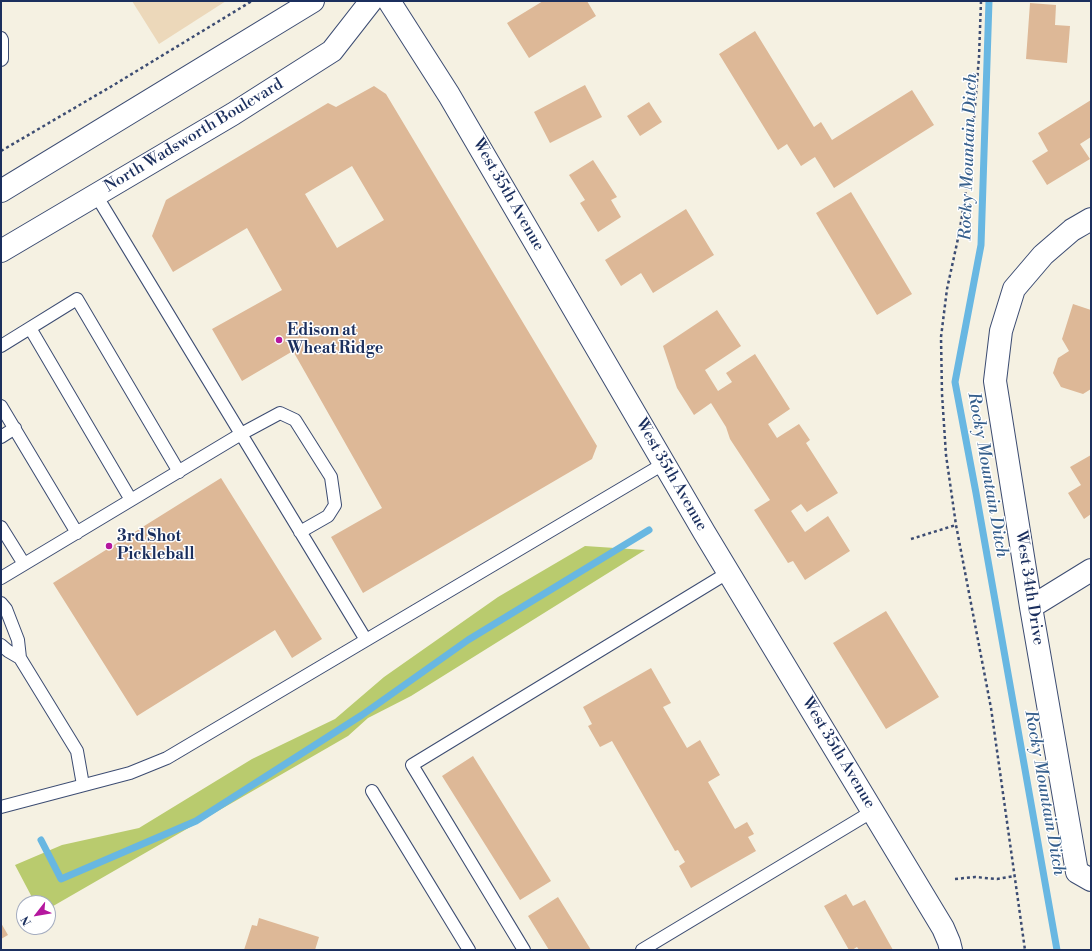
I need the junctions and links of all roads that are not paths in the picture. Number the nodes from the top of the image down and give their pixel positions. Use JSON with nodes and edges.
{"nodes":[{"id":1,"x":313,"y":1,"type":"edge"},
{"id":2,"x":371,"y":1,"type":"edge"},
{"id":3,"x":390,"y":1,"type":"edge"},
{"id":4,"x":1,"y":38,"type":"edge"},
{"id":5,"x":1,"y":60,"type":"edge"},
{"id":6,"x":1,"y":191,"type":"edge"},
{"id":7,"x":96,"y":195,"type":"junction"},
{"id":8,"x":1091,"y":218,"type":"edge"},
{"id":9,"x":1,"y":252,"type":"edge"},
{"id":10,"x":30,"y":328,"type":"junction"},
{"id":11,"x":1,"y":346,"type":"edge"},
{"id":12,"x":1,"y":406,"type":"edge"},
{"id":13,"x":15,"y":428,"type":"junction"},
{"id":14,"x":241,"y":434,"type":"junction"},
{"id":15,"x":1,"y":437,"type":"edge"},
{"id":16,"x":665,"y":463,"type":"junction"},
{"id":17,"x":179,"y":472,"type":"junction"},
{"id":18,"x":131,"y":500,"type":"junction"},
{"id":19,"x":1,"y":526,"type":"edge"},
{"id":20,"x":300,"y":532,"type":"junction"},
{"id":21,"x":77,"y":533,"type":"junction"},
{"id":22,"x":24,"y":564,"type":"junction"},
{"id":23,"x":1091,"y":570,"type":"edge"},
{"id":24,"x":729,"y":572,"type":"junction"},
{"id":25,"x":1,"y":578,"type":"edge"},
{"id":26,"x":1,"y":603,"type":"edge"},
{"id":27,"x":1031,"y":607,"type":"junction"},
{"id":28,"x":366,"y":640,"type":"junction"},
{"id":29,"x":1,"y":645,"type":"edge"},
{"id":30,"x":20,"y":658,"type":"junction"},
{"id":31,"x":83,"y":785,"type":"junction"},
{"id":32,"x":372,"y":791,"type":"dead end"},
{"id":33,"x":1,"y":806,"type":"edge"},
{"id":34,"x":873,"y":811,"type":"junction"},
{"id":35,"x":1091,"y":880,"type":"edge"},
{"id":36,"x":469,"y":950,"type":"edge"},
{"id":37,"x":524,"y":950,"type":"edge"},
{"id":38,"x":642,"y":950,"type":"edge"},
{"id":39,"x":951,"y":950,"type":"edge"}],
"edges":[{"from":1,"to":6,"type":"street"},
{"from":2,"to":7,"type":"street","name":"North Wadsworth Boulevard"},
{"from":3,"to":16,"type":"street","name":"West 35th Avenue"},
{"from":4,"to":5,"type":"lane"},
{"from":7,"to":9,"type":"street","name":"North Wadsworth Boulevard"},
{"from":7,"to":14,"type":"lane"},
{"from":8,"to":27,"type":"street","name":"West 34th Drive"},
{"from":10,"to":11,"type":"lane"},
{"from":10,"to":17,"type":"lane"},
{"from":10,"to":18,"type":"lane"},
{"from":12,"to":13,"type":"lane"},
{"from":13,"to":15,"type":"lane"},
{"from":13,"to":21,"type":"lane"},
{"from":14,"to":17,"type":"lane"},
{"from":14,"to":20,"type":"lane"},
{"from":14,"to":20,"type":"lane"},
{"from":16,"to":24,"type":"street","name":"West 35th Avenue"},
{"from":16,"to":28,"type":"lane"},
{"from":17,"to":18,"type":"lane"},
{"from":18,"to":21,"type":"lane"},
{"from":19,"to":22,"type":"lane"},
{"from":20,"to":28,"type":"lane"},
{"from":21,"to":22,"type":"lane"},
{"from":22,"to":25,"type":"lane"},
{"from":23,"to":27,"type":"street"},
{"from":24,"to":34,"type":"street","name":"West 35th Avenue"},
{"from":24,"to":37,"type":"lane"},
{"from":26,"to":30,"type":"lane"},
{"from":27,"to":35,"type":"street","name":"West 34th Drive"},
{"from":28,"to":31,"type":"lane"},
{"from":29,"to":30,"type":"lane"},
{"from":30,"to":31,"type":"lane"},
{"from":31,"to":33,"type":"lane"},
{"from":32,"to":36,"type":"lane"},
{"from":34,"to":38,"type":"lane"},
{"from":34,"to":39,"type":"street","name":"West 35th Avenue"}]}
